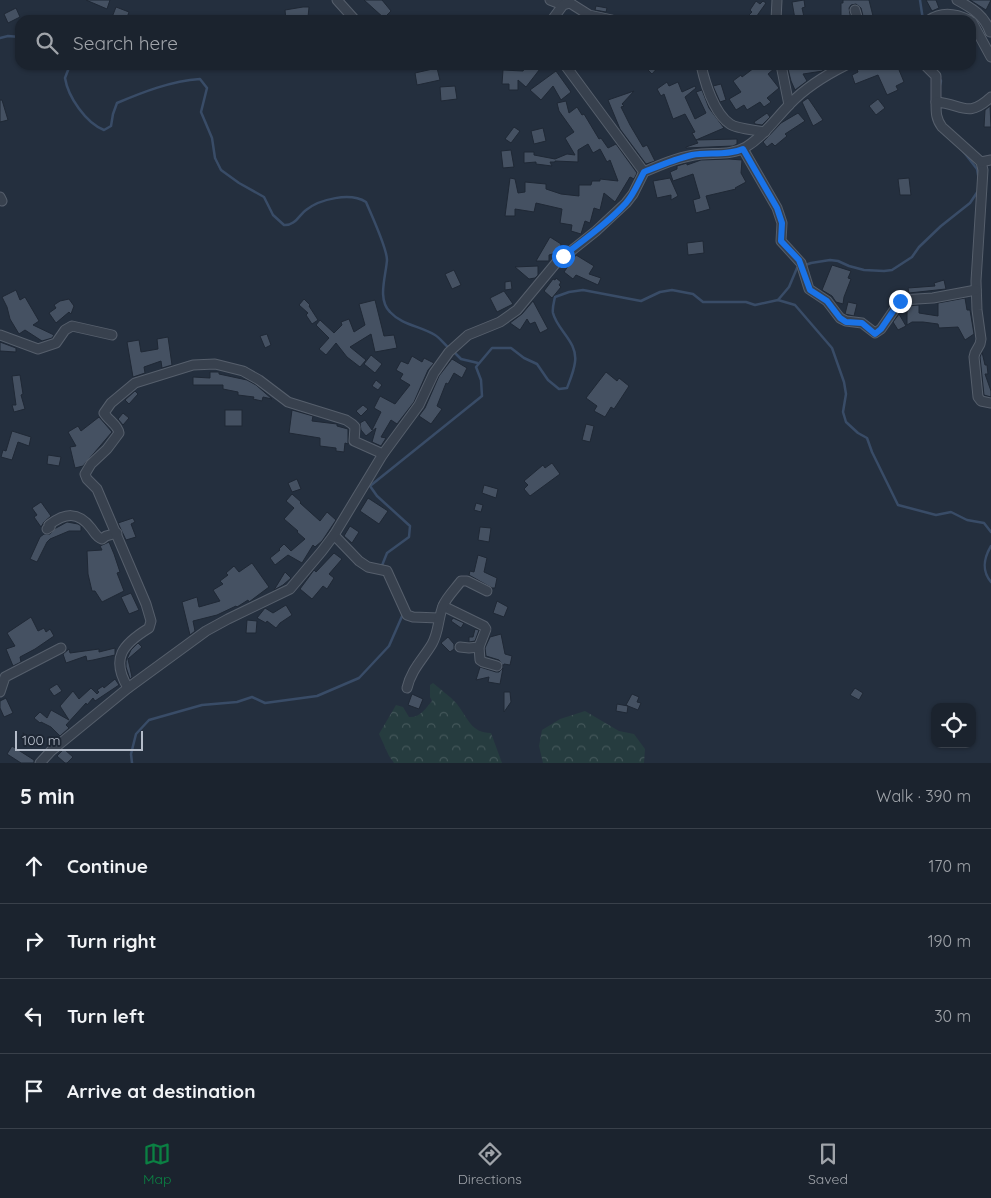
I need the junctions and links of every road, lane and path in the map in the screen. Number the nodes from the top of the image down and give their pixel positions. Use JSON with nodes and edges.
{"nodes":[{"id":1,"x":337,"y":0,"type":"edge"},
{"id":2,"x":550,"y":0,"type":"edge"},
{"id":3,"x":777,"y":0,"type":"edge"},
{"id":4,"x":957,"y":0,"type":"edge"},
{"id":5,"x":563,"y":5,"type":"junction"},
{"id":6,"x":855,"y":10,"type":"dead end"},
{"id":7,"x":350,"y":15,"type":"edge"},
{"id":8,"x":556,"y":15,"type":"edge"},
{"id":9,"x":590,"y":15,"type":"edge"},
{"id":10,"x":776,"y":15,"type":"edge"},
{"id":11,"x":856,"y":15,"type":"edge"},
{"id":12,"x":939,"y":15,"type":"edge"},
{"id":13,"x":959,"y":15,"type":"edge"},
{"id":14,"x":976,"y":24,"type":"edge"},
{"id":15,"x":976,"y":30,"type":"edge"},
{"id":16,"x":990,"y":32,"type":"edge"},
{"id":17,"x":991,"y":57,"type":"edge"},
{"id":18,"x":569,"y":70,"type":"edge"},
{"id":19,"x":702,"y":70,"type":"edge"},
{"id":20,"x":782,"y":70,"type":"edge"},
{"id":21,"x":838,"y":70,"type":"edge"},
{"id":22,"x":930,"y":70,"type":"edge"},
{"id":23,"x":991,"y":97,"type":"edge"},
{"id":24,"x":936,"y":102,"type":"junction"},
{"id":25,"x":789,"y":105,"type":"junction"},
{"id":26,"x":765,"y":132,"type":"junction"},
{"id":27,"x":743,"y":149,"type":"junction"},
{"id":28,"x":991,"y":160,"type":"edge"},
{"id":29,"x":981,"y":162,"type":"junction"},
{"id":30,"x":644,"y":172,"type":"junction"},
{"id":31,"x":976,"y":290,"type":"junction"},
{"id":32,"x":0,"y":335,"type":"edge"},
{"id":33,"x":112,"y":335,"type":"dead end"},
{"id":34,"x":991,"y":403,"type":"edge"},
{"id":35,"x":383,"y":454,"type":"junction"},
{"id":36,"x":46,"y":529,"type":"dead end"},
{"id":37,"x":117,"y":533,"type":"junction"},
{"id":38,"x":334,"y":535,"type":"junction"},
{"id":39,"x":486,"y":591,"type":"dead end"},
{"id":40,"x":443,"y":606,"type":"junction"},
{"id":41,"x":439,"y":618,"type":"junction"},
{"id":42,"x":460,"y":647,"type":"dead end"},
{"id":43,"x":61,"y":648,"type":"dead end"},
{"id":44,"x":479,"y":648,"type":"junction"},
{"id":45,"x":497,"y":666,"type":"dead end"},
{"id":46,"x":128,"y":688,"type":"junction"},
{"id":47,"x":407,"y":688,"type":"dead end"},
{"id":48,"x":0,"y":692,"type":"edge"},
{"id":49,"x":40,"y":763,"type":"edge"}],
"edges":[{"from":1,"to":7,"type":"street"},
{"from":2,"to":5,"type":"street"},
{"from":3,"to":10,"type":"street"},
{"from":4,"to":16,"type":"street"},
{"from":5,"to":8,"type":"street"},
{"from":5,"to":9,"type":"street"},
{"from":6,"to":11,"type":"street"},
{"from":12,"to":13,"type":"street"},
{"from":14,"to":16,"type":"street"},
{"from":15,"to":17,"type":"street"},
{"from":18,"to":30,"type":"street"},
{"from":19,"to":26,"type":"street"},
{"from":20,"to":25,"type":"street"},
{"from":21,"to":25,"type":"street"},
{"from":22,"to":24,"type":"street"},
{"from":23,"to":24,"type":"street"},
{"from":24,"to":29,"type":"street"},
{"from":25,"to":26,"type":"street"},
{"from":26,"to":27,"type":"street"},
{"from":27,"to":30,"type":"street"},
{"from":27,"to":31,"type":"street"},
{"from":28,"to":29,"type":"street"},
{"from":29,"to":31,"type":"street"},
{"from":30,"to":35,"type":"street"},
{"from":31,"to":34,"type":"street"},
{"from":32,"to":33,"type":"street"},
{"from":35,"to":37,"type":"street"},
{"from":35,"to":38,"type":"street"},
{"from":36,"to":37,"type":"street"},
{"from":37,"to":46,"type":"street"},
{"from":38,"to":41,"type":"street"},
{"from":38,"to":46,"type":"street"},
{"from":39,"to":40,"type":"street"},
{"from":40,"to":41,"type":"street"},
{"from":40,"to":44,"type":"street"},
{"from":41,"to":47,"type":"street"},
{"from":42,"to":44,"type":"street"},
{"from":43,"to":48,"type":"street"},
{"from":44,"to":45,"type":"street"},
{"from":46,"to":49,"type":"street"}]}
